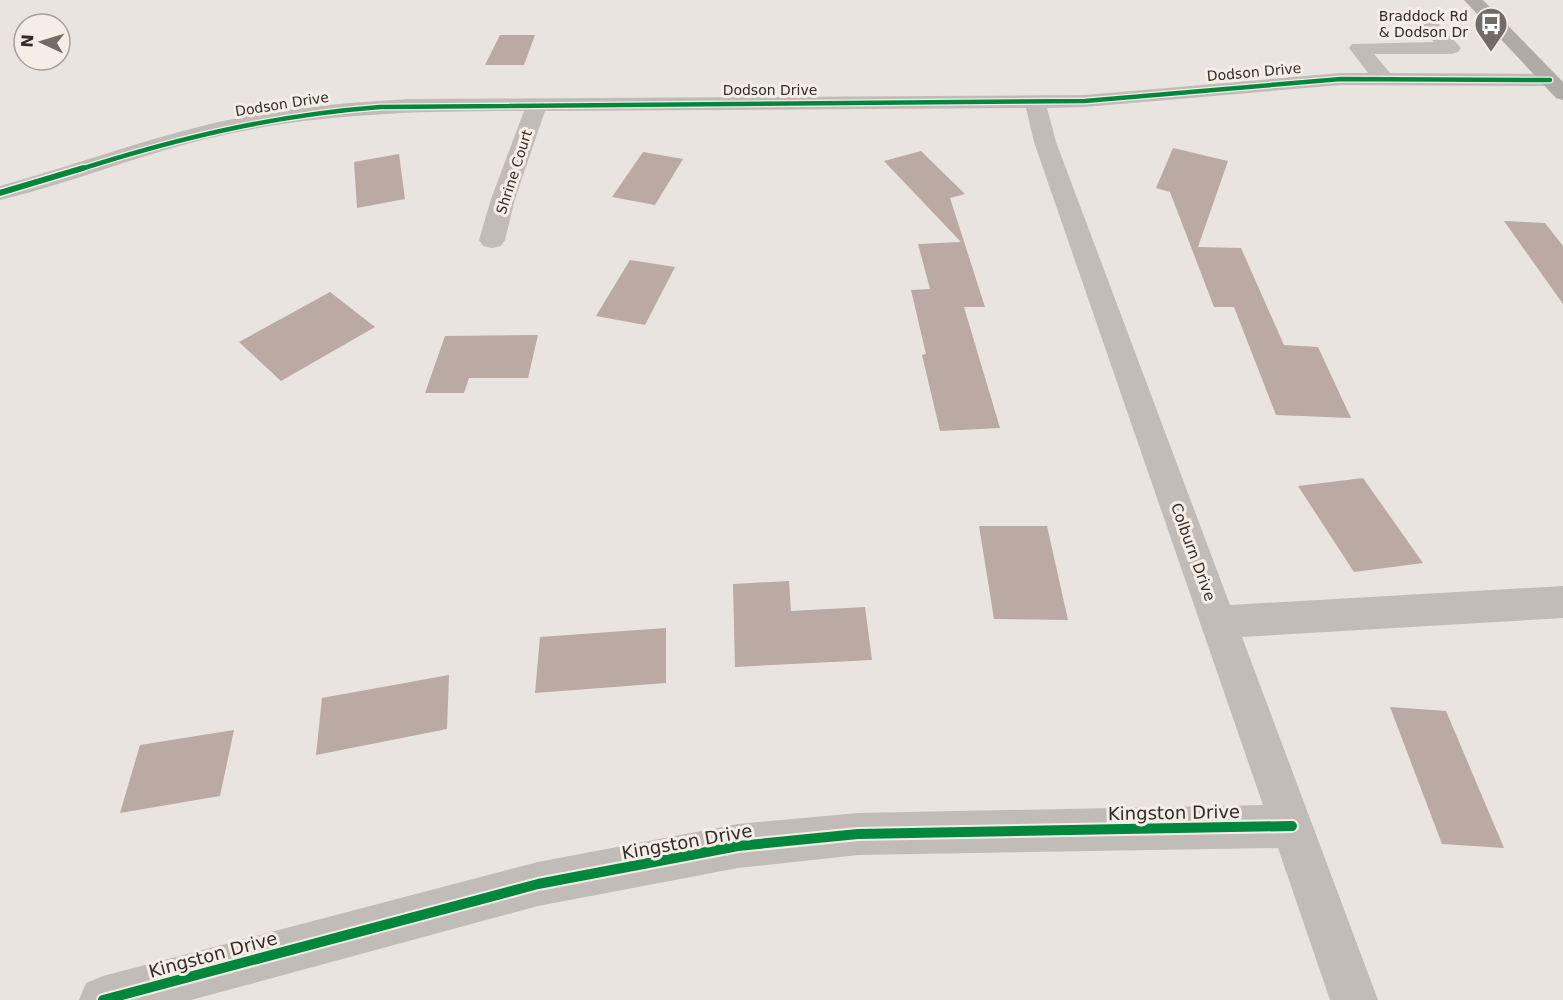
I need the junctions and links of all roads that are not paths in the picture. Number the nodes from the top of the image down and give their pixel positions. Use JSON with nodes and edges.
{"nodes":[{"id":1,"x":1473,"y":0,"type":"edge"},
{"id":2,"x":1425,"y":21,"type":"dead end"},
{"id":3,"x":1383,"y":78,"type":"junction"},
{"id":4,"x":1556,"y":87,"type":"edge"},
{"id":5,"x":1035,"y":102,"type":"junction"},
{"id":6,"x":537,"y":104,"type":"junction"},
{"id":7,"x":0,"y":193,"type":"edge"},
{"id":8,"x":492,"y":240,"type":"dead end"},
{"id":9,"x":1563,"y":602,"type":"edge"},
{"id":10,"x":1218,"y":622,"type":"junction"},
{"id":11,"x":1292,"y":826,"type":"junction"},
{"id":12,"x":104,"y":1000,"type":"edge"},
{"id":13,"x":1354,"y":1000,"type":"edge"}],
"edges":[{"from":1,"to":4,"type":"main road"},
{"from":2,"to":3,"type":"street"},
{"from":3,"to":4,"type":"street","name":"Dodson Drive"},
{"from":3,"to":5,"type":"street","name":"Dodson Drive"},
{"from":5,"to":6,"type":"street","name":"Dodson Drive"},
{"from":5,"to":10,"type":"street","name":"Colburn Drive"},
{"from":6,"to":7,"type":"street","name":"Dodson Drive"},
{"from":6,"to":8,"type":"street","name":"Shrine Court"},
{"from":9,"to":10,"type":"street"},
{"from":10,"to":11,"type":"street","name":"Colburn Drive"},
{"from":11,"to":12,"type":"street","name":"Kingston Drive"},
{"from":11,"to":13,"type":"street","name":"Colburn Drive"}]}
